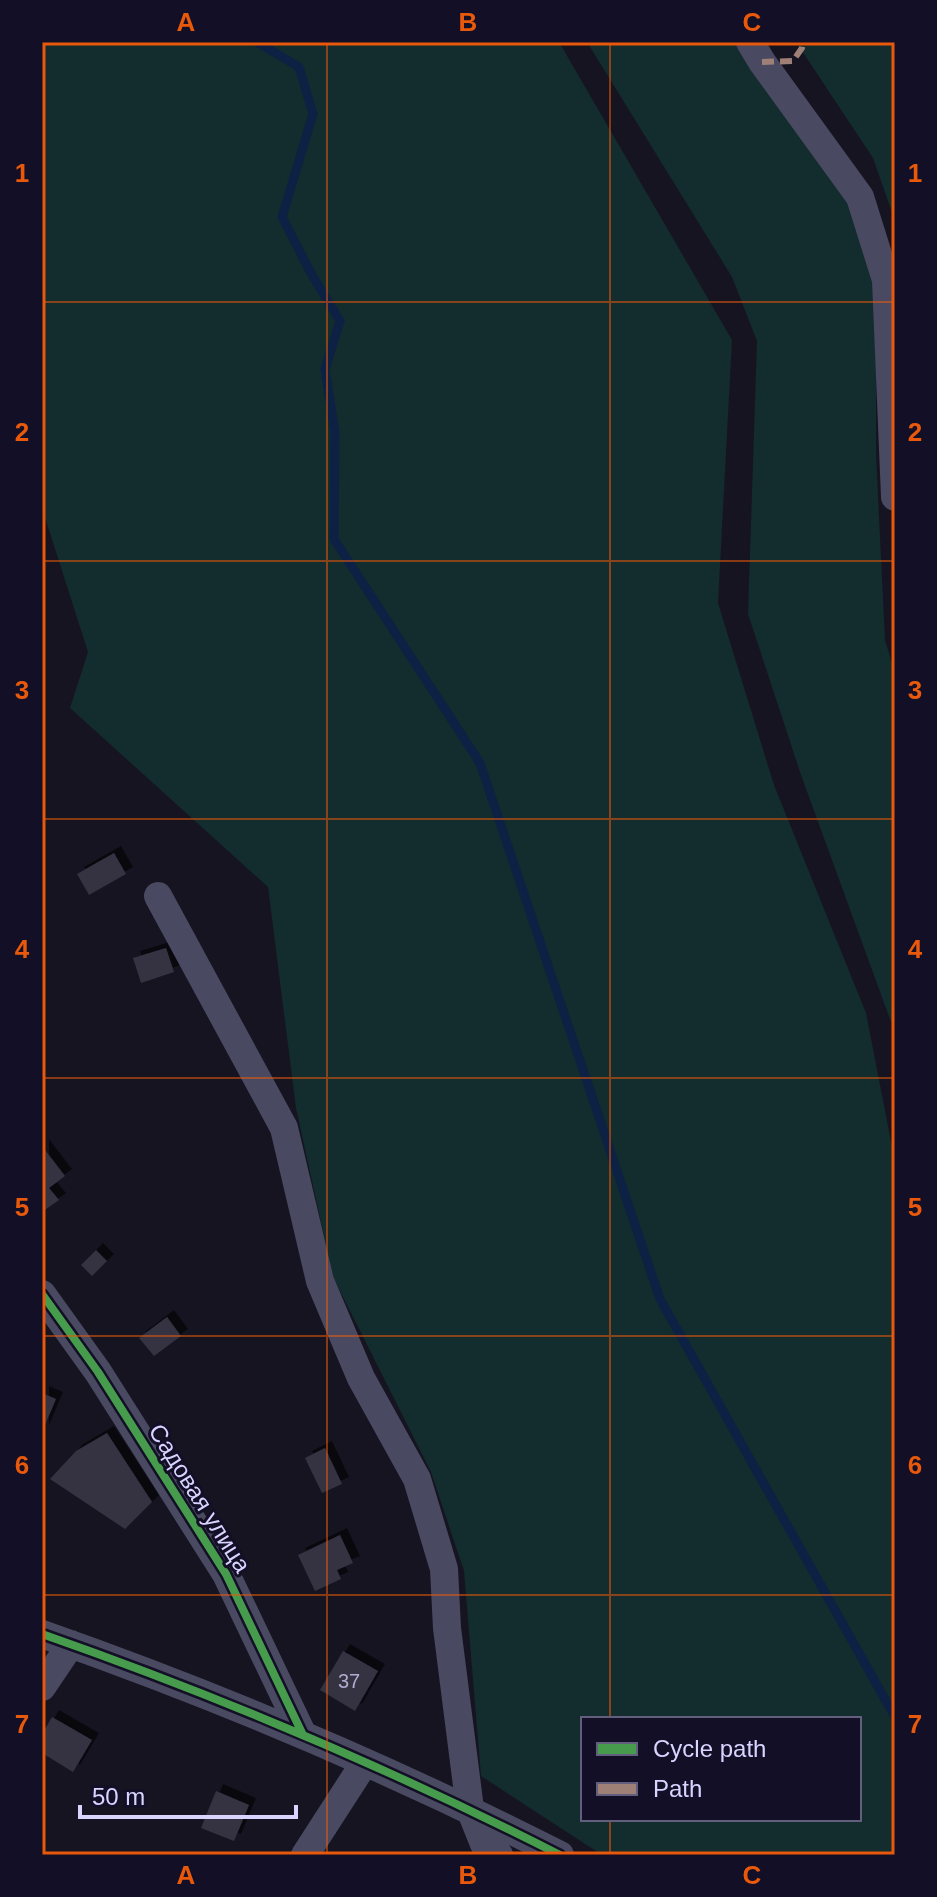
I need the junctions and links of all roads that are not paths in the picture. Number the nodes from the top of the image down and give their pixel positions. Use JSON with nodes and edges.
{"nodes":[{"id":1,"x":750,"y":42,"type":"edge"},
{"id":2,"x":895,"y":497,"type":"edge"},
{"id":3,"x":158,"y":896,"type":"dead end"},
{"id":4,"x":42,"y":1294,"type":"edge"},
{"id":5,"x":42,"y":1634,"type":"edge"},
{"id":6,"x":71,"y":1644,"type":"junction"},
{"id":7,"x":42,"y":1687,"type":"edge"},
{"id":8,"x":303,"y":1735,"type":"junction"},
{"id":9,"x":365,"y":1762,"type":"junction"},
{"id":10,"x":470,"y":1809,"type":"junction"},
{"id":11,"x":305,"y":1855,"type":"edge"},
{"id":12,"x":499,"y":1855,"type":"edge"},
{"id":13,"x":560,"y":1855,"type":"edge"}],
"edges":[{"from":1,"to":2,"type":"street"},
{"from":3,"to":10,"type":"street"},
{"from":4,"to":8,"type":"street","name":"Садовая улица"},
{"from":5,"to":6,"type":"street"},
{"from":6,"to":7,"type":"street"},
{"from":6,"to":8,"type":"street"},
{"from":8,"to":9,"type":"street"},
{"from":9,"to":10,"type":"street"},
{"from":9,"to":11,"type":"street"},
{"from":10,"to":12,"type":"street"},
{"from":10,"to":13,"type":"street"}]}
